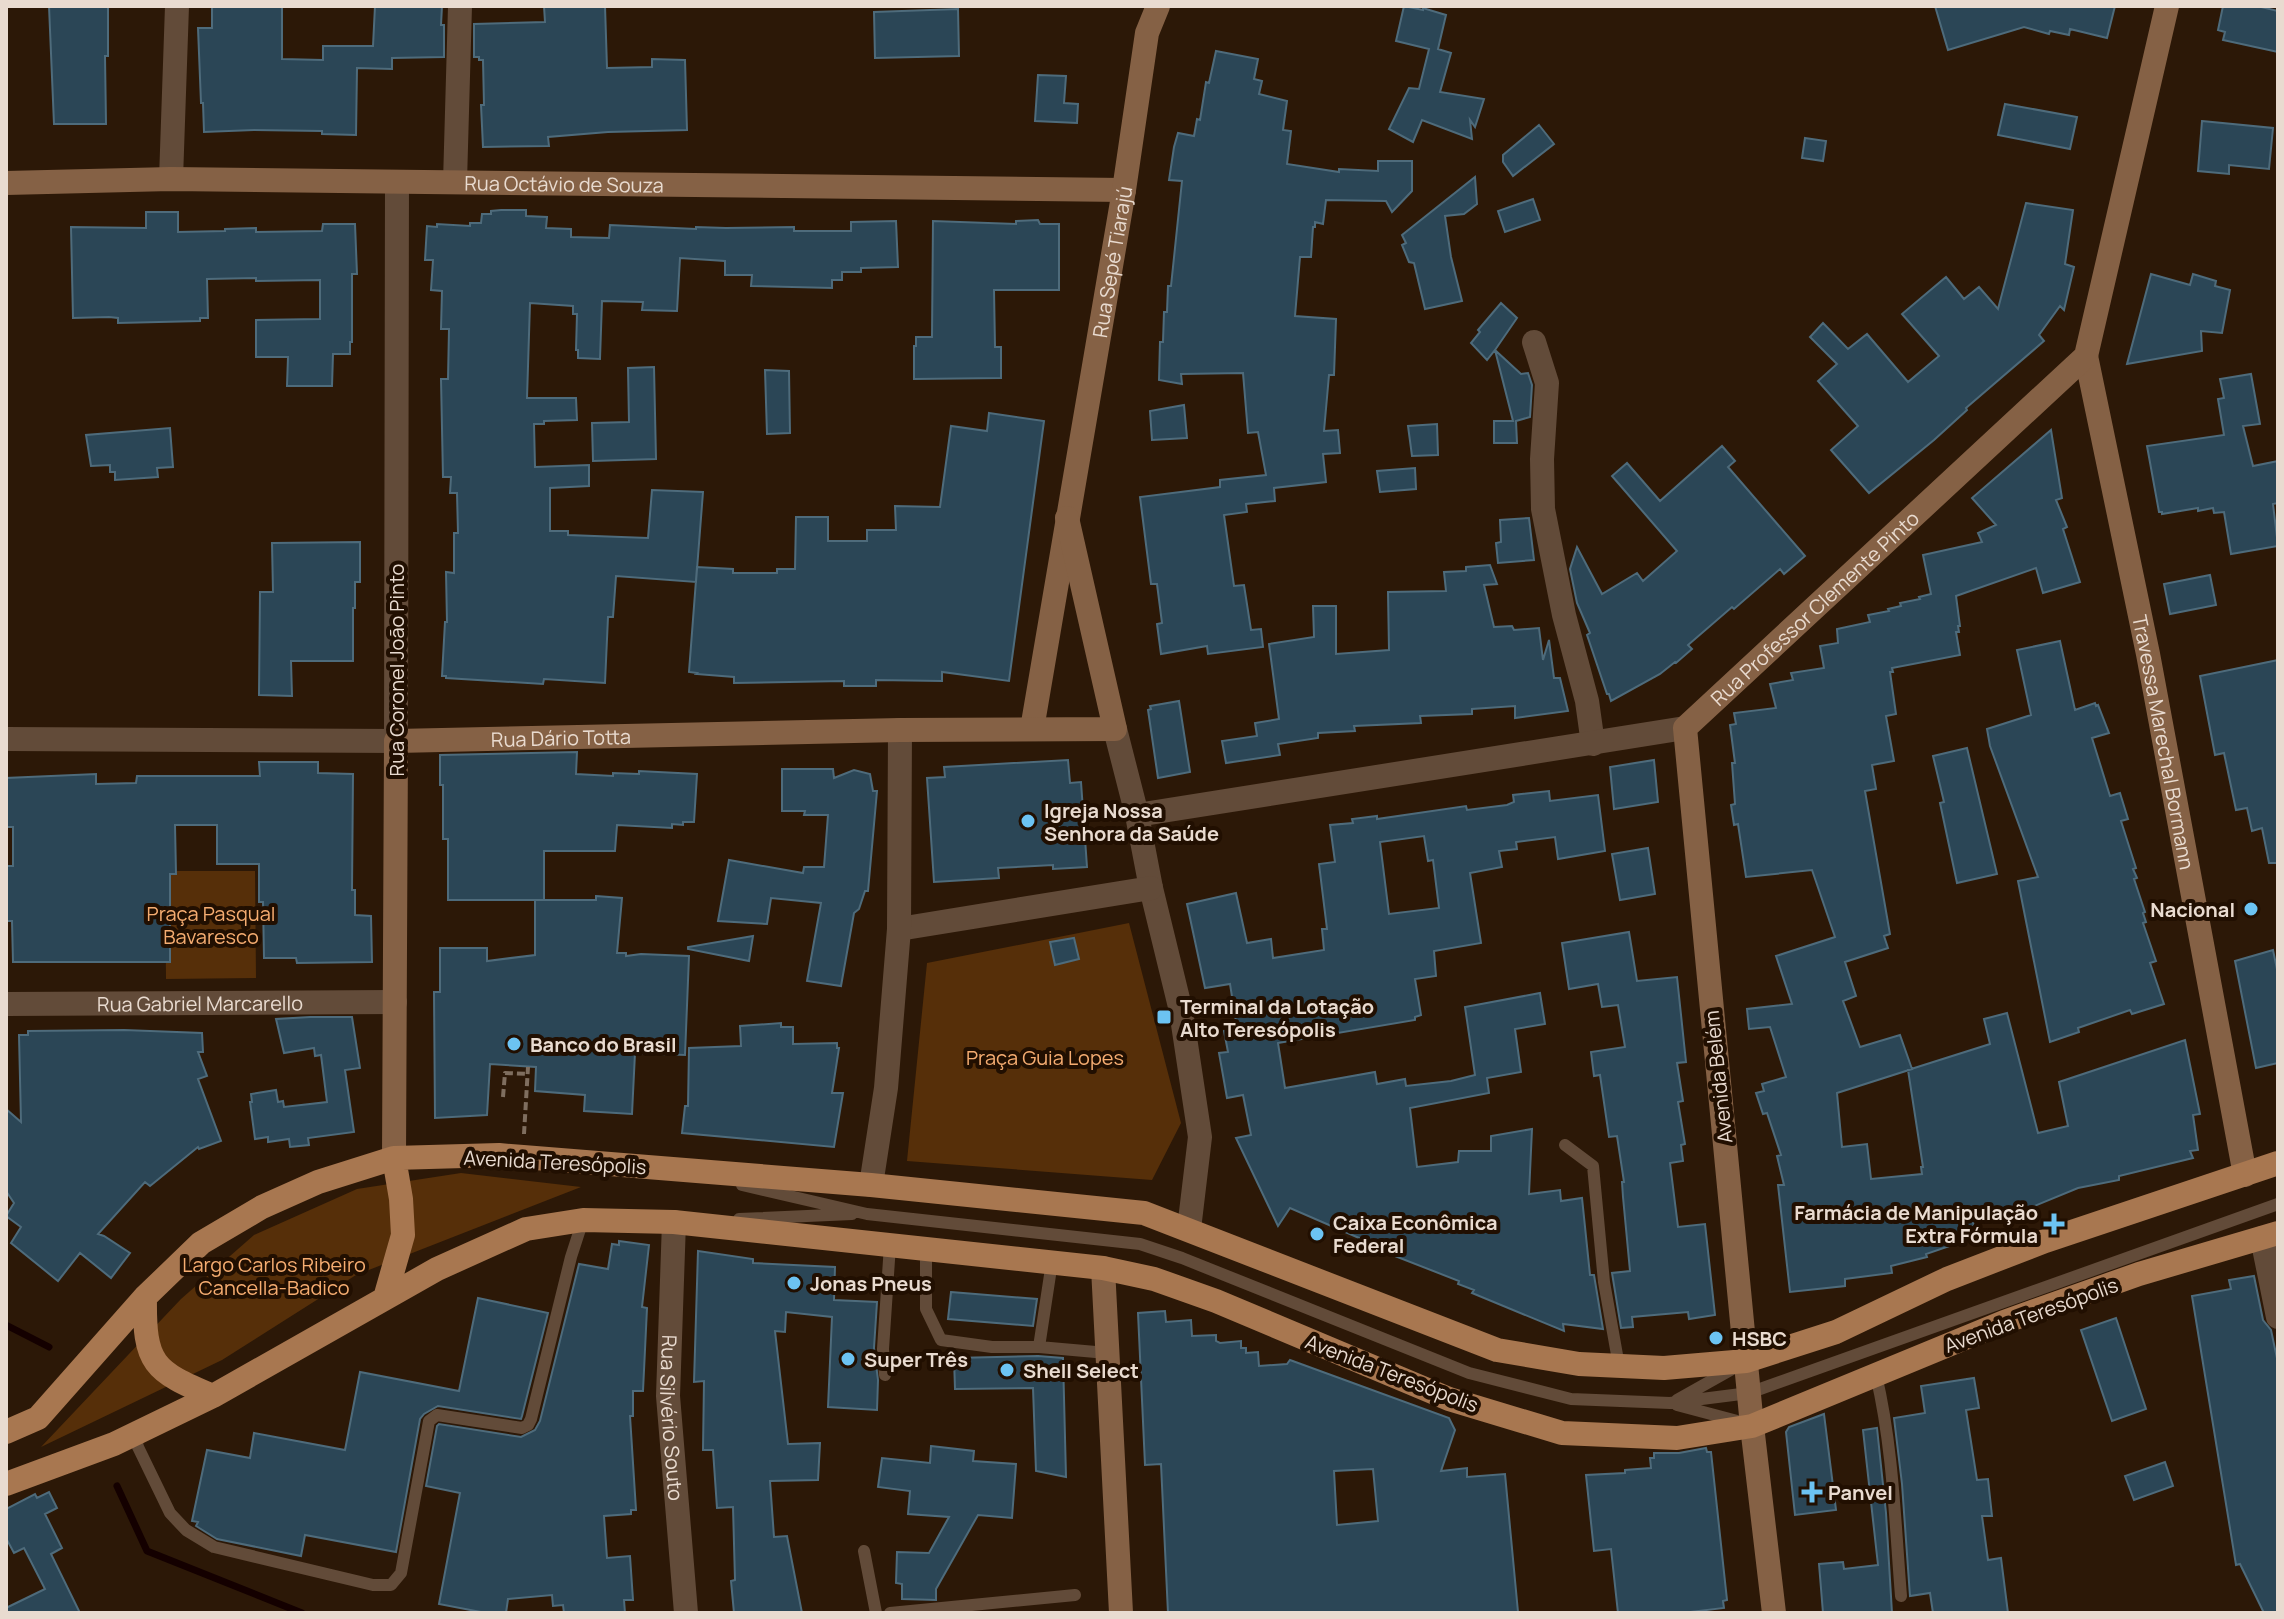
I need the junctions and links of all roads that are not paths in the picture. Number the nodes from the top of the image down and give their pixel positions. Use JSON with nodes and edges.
{"nodes":[{"id":1,"x":177,"y":6,"type":"edge"},
{"id":2,"x":460,"y":6,"type":"edge"},
{"id":3,"x":1158,"y":6,"type":"edge"},
{"id":4,"x":2167,"y":6,"type":"edge"},
{"id":5,"x":171,"y":179,"type":"junction"},
{"id":6,"x":397,"y":182,"type":"junction"},
{"id":7,"x":455,"y":182,"type":"junction"},
{"id":8,"x":6,"y":183,"type":"edge"},
{"id":9,"x":1124,"y":190,"type":"junction"},
{"id":10,"x":1534,"y":342,"type":"dead end"},
{"id":11,"x":2086,"y":356,"type":"junction"},
{"id":12,"x":1067,"y":518,"type":"junction"},
{"id":13,"x":1685,"y":728,"type":"junction"},
{"id":14,"x":1032,"y":729,"type":"junction"},
{"id":15,"x":1115,"y":729,"type":"junction"},
{"id":16,"x":900,"y":730,"type":"junction"},
{"id":17,"x":6,"y":739,"type":"edge"},
{"id":18,"x":396,"y":741,"type":"junction"},
{"id":19,"x":1593,"y":744,"type":"junction"},
{"id":20,"x":1137,"y":815,"type":"junction"},
{"id":21,"x":1151,"y":888,"type":"junction"},
{"id":22,"x":899,"y":929,"type":"junction"},
{"id":23,"x":395,"y":1002,"type":"junction"},
{"id":24,"x":6,"y":1004,"type":"edge"},
{"id":25,"x":1565,"y":1145,"type":"dead end"},
{"id":26,"x":394,"y":1158,"type":"junction"},
{"id":27,"x":2278,"y":1163,"type":"edge"},
{"id":28,"x":673,"y":1169,"type":"junction"},
{"id":29,"x":2245,"y":1175,"type":"junction"},
{"id":30,"x":871,"y":1185,"type":"junction"},
{"id":31,"x":2278,"y":1204,"type":"edge"},
{"id":32,"x":867,"y":1214,"type":"junction"},
{"id":33,"x":583,"y":1220,"type":"junction"},
{"id":34,"x":674,"y":1222,"type":"junction"},
{"id":35,"x":1189,"y":1229,"type":"junction"},
{"id":36,"x":2270,"y":1236,"type":"edge"},
{"id":37,"x":890,"y":1245,"type":"junction"},
{"id":38,"x":926,"y":1248,"type":"junction"},
{"id":39,"x":1052,"y":1262,"type":"junction"},
{"id":40,"x":1103,"y":1268,"type":"junction"},
{"id":41,"x":145,"y":1297,"type":"junction"},
{"id":42,"x":385,"y":1298,"type":"junction"},
{"id":43,"x":2278,"y":1317,"type":"edge"},
{"id":44,"x":1039,"y":1347,"type":"junction"},
{"id":45,"x":1107,"y":1353,"type":"junction"},
{"id":46,"x":1746,"y":1361,"type":"junction"},
{"id":47,"x":1619,"y":1366,"type":"junction"},
{"id":48,"x":885,"y":1375,"type":"dead end"},
{"id":49,"x":1876,"y":1375,"type":"junction"},
{"id":50,"x":1749,"y":1393,"type":"junction"},
{"id":51,"x":213,"y":1396,"type":"junction"},
{"id":52,"x":1670,"y":1403,"type":"junction"},
{"id":53,"x":1752,"y":1426,"type":"junction"},
{"id":54,"x":6,"y":1432,"type":"edge"},
{"id":55,"x":135,"y":1434,"type":"junction"},
{"id":56,"x":6,"y":1484,"type":"edge"},
{"id":57,"x":864,"y":1551,"type":"dead end"},
{"id":58,"x":1075,"y":1595,"type":"dead end"},
{"id":59,"x":1901,"y":1596,"type":"dead end"},
{"id":60,"x":989,"y":1609,"type":"edge"},
{"id":61,"x":686,"y":1613,"type":"edge"},
{"id":62,"x":876,"y":1613,"type":"edge"},
{"id":63,"x":890,"y":1613,"type":"edge"},
{"id":64,"x":1121,"y":1613,"type":"edge"},
{"id":65,"x":1774,"y":1613,"type":"edge"}],
"edges":[{"from":1,"to":5,"type":"street"},
{"from":2,"to":7,"type":"street"},
{"from":3,"to":9,"type":"street","name":"Rua Sepé Tiarajú"},
{"from":4,"to":11,"type":"street"},
{"from":5,"to":6,"type":"street","name":"Rua Octávio de Souza"},
{"from":5,"to":8,"type":"street","name":"Rua Octávio de Souza"},
{"from":6,"to":7,"type":"street","name":"Rua Octávio de Souza"},
{"from":6,"to":18,"type":"street","name":"Rua Coronel João Pinto"},
{"from":7,"to":9,"type":"street","name":"Rua Octávio de Souza"},
{"from":9,"to":12,"type":"street","name":"Rua Sepé Tiarajú"},
{"from":10,"to":19,"type":"street"},
{"from":11,"to":13,"type":"street","name":"Rua Professor Clemente Pinto"},
{"from":11,"to":29,"type":"street","name":"Travessa Marechal Bormann"},
{"from":12,"to":14,"type":"street","name":"Rua Sepé Tiarajú"},
{"from":12,"to":15,"type":"street","name":"Rua Sepé Tiarajú"},
{"from":13,"to":19,"type":"street"},
{"from":13,"to":46,"type":"street","name":"Avenida Belém"},
{"from":14,"to":15,"type":"street","name":"Rua Dário Totta"},
{"from":14,"to":16,"type":"street","name":"Rua Dário Totta"},
{"from":15,"to":20,"type":"street","name":"Rua Sepé Tiarajú"},
{"from":16,"to":18,"type":"street","name":"Rua Dário Totta"},
{"from":16,"to":22,"type":"street"},
{"from":17,"to":18,"type":"street","name":"Rua Dário Totta"},
{"from":18,"to":23,"type":"street","name":"Rua Coronel João Pinto"},
{"from":19,"to":20,"type":"street"},
{"from":20,"to":21,"type":"street","name":"Rua Sepé Tiarajú"},
{"from":21,"to":22,"type":"street"},
{"from":21,"to":35,"type":"street"},
{"from":22,"to":30,"type":"street"},
{"from":23,"to":24,"type":"street","name":"Rua Gabriel Marcarello"},
{"from":23,"to":26,"type":"street","name":"Rua Coronel João Pinto"},
{"from":25,"to":47,"type":"lane"},
{"from":26,"to":28,"type":"main road","name":"Avenida Teresópolis"},
{"from":26,"to":41,"type":"main road","name":"Avenida Teresópolis"},
{"from":26,"to":42,"type":"main road"},
{"from":27,"to":29,"type":"main road","name":"Avenida Teresópolis"},
{"from":28,"to":30,"type":"main road","name":"Avenida Teresópolis"},
{"from":28,"to":32,"type":"lane","name":"Avenida Teresópolis"},
{"from":29,"to":46,"type":"main road","name":"Avenida Teresópolis"},
{"from":30,"to":35,"type":"main road","name":"Avenida Teresópolis"},
{"from":31,"to":50,"type":"lane"},
{"from":32,"to":34,"type":"lane","name":"Avenida Teresópolis"},
{"from":32,"to":52,"type":"lane"},
{"from":33,"to":34,"type":"main road","name":"Avenida Teresópolis"},
{"from":33,"to":42,"type":"main road","name":"Avenida Teresópolis"},
{"from":33,"to":55,"type":"lane"},
{"from":34,"to":37,"type":"main road","name":"Avenida Teresópolis"},
{"from":34,"to":61,"type":"street","name":"Rua Silvério Souto"},
{"from":35,"to":47,"type":"main road","name":"Avenida Teresópolis"},
{"from":36,"to":43,"type":"street"},
{"from":36,"to":49,"type":"main road","name":"Avenida Teresópolis"},
{"from":37,"to":38,"type":"main road","name":"Avenida Teresópolis"},
{"from":37,"to":48,"type":"lane"},
{"from":38,"to":39,"type":"main road","name":"Avenida Teresópolis"},
{"from":38,"to":44,"type":"lane"},
{"from":39,"to":40,"type":"main road","name":"Avenida Teresópolis"},
{"from":39,"to":44,"type":"lane"},
{"from":40,"to":45,"type":"street"},
{"from":40,"to":53,"type":"main road","name":"Avenida Teresópolis"},
{"from":41,"to":51,"type":"main road"},
{"from":41,"to":54,"type":"main road","name":"Avenida Teresópolis"},
{"from":42,"to":51,"type":"main road","name":"Avenida Teresópolis"},
{"from":44,"to":45,"type":"lane"},
{"from":45,"to":64,"type":"street"},
{"from":46,"to":47,"type":"main road","name":"Avenida Teresópolis"},
{"from":46,"to":50,"type":"street","name":"Avenida Belém"},
{"from":46,"to":52,"type":"lane"},
{"from":49,"to":53,"type":"main road","name":"Avenida Teresópolis"},
{"from":49,"to":59,"type":"lane"},
{"from":50,"to":52,"type":"lane"},
{"from":50,"to":53,"type":"street","name":"Avenida Belém"},
{"from":51,"to":55,"type":"main road","name":"Avenida Teresópolis"},
{"from":52,"to":53,"type":"lane"},
{"from":53,"to":65,"type":"street","name":"Avenida Belém"},
{"from":55,"to":56,"type":"main road","name":"Avenida Teresópolis"},
{"from":57,"to":62,"type":"lane"},
{"from":58,"to":60,"type":"lane"},
{"from":60,"to":63,"type":"lane"}]}
